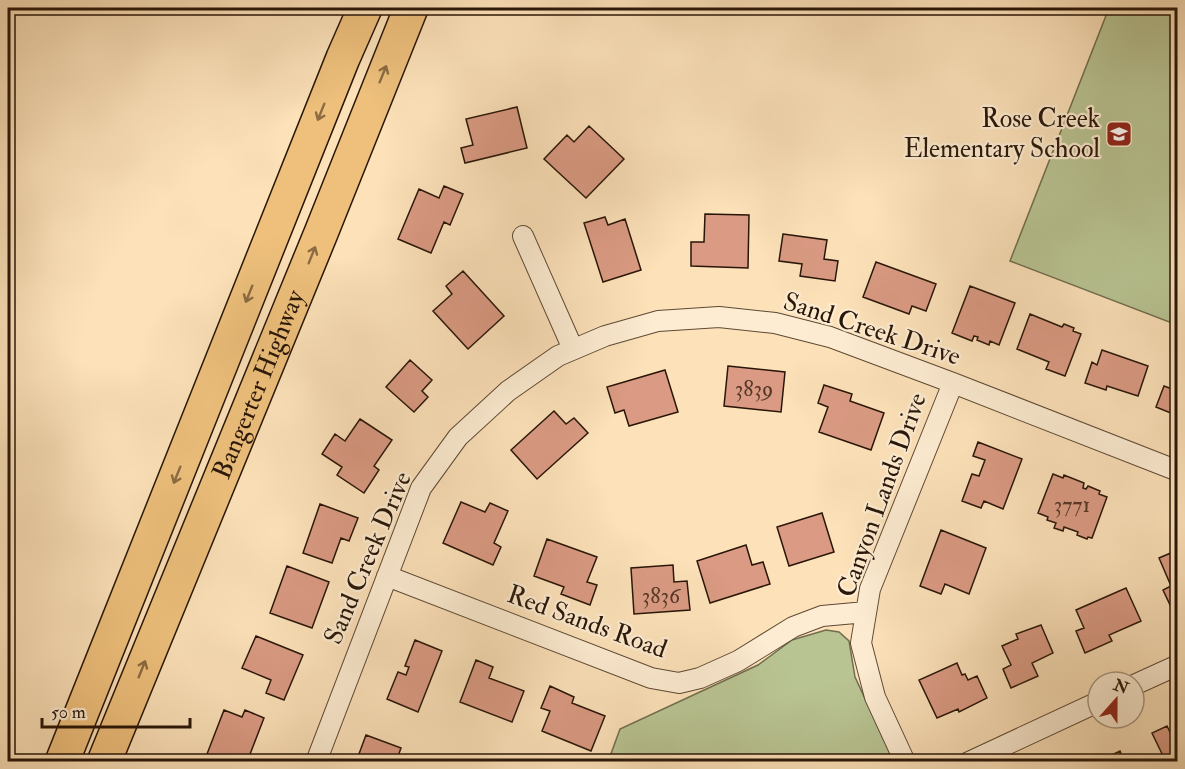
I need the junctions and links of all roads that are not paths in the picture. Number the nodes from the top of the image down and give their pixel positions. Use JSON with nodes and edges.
{"nodes":[{"id":1,"x":356,"y":8,"type":"edge"},
{"id":2,"x":365,"y":8,"type":"edge"},
{"id":3,"x":411,"y":8,"type":"edge"},
{"id":4,"x":343,"y":58,"type":"junction"},
{"id":5,"x":523,"y":236,"type":"dead end"},
{"id":6,"x":573,"y":349,"type":"junction"},
{"id":7,"x":953,"y":382,"type":"junction"},
{"id":8,"x":1178,"y":471,"type":"edge"},
{"id":9,"x":387,"y":576,"type":"junction"},
{"id":10,"x":866,"y":612,"type":"junction"},
{"id":11,"x":1178,"y":665,"type":"edge"},
{"id":12,"x":1146,"y":680,"type":"edge"},
{"id":13,"x":1086,"y":708,"type":"edge"},
{"id":14,"x":62,"y":762,"type":"edge"},
{"id":15,"x":104,"y":762,"type":"edge"},
{"id":16,"x":316,"y":762,"type":"edge"},
{"id":17,"x":904,"y":762,"type":"edge"},
{"id":18,"x":969,"y":762,"type":"edge"}],
"edges":[{"from":1,"to":4,"type":"highway"},
{"from":2,"to":4,"type":"highway","name":"Bangerter Highway"},
{"from":15,"to":3,"type":"highway","name":"Bangerter Highway","one_way":true},
{"from":4,"to":14,"type":"highway","name":"Bangerter Highway","one_way":true},
{"from":5,"to":6,"type":"street"},
{"from":6,"to":7,"type":"street","name":"Sand Creek Drive"},
{"from":6,"to":9,"type":"street","name":"Sand Creek Drive"},
{"from":7,"to":8,"type":"street","name":"Sand Creek Drive"},
{"from":7,"to":10,"type":"street","name":"Canyon Lands Drive"},
{"from":9,"to":10,"type":"street","name":"Red Sands Road"},
{"from":9,"to":16,"type":"street","name":"Sand Creek Drive"},
{"from":10,"to":17,"type":"street","name":"Canyon Lands Drive"},
{"from":11,"to":12,"type":"street"},
{"from":13,"to":18,"type":"street"}]}
